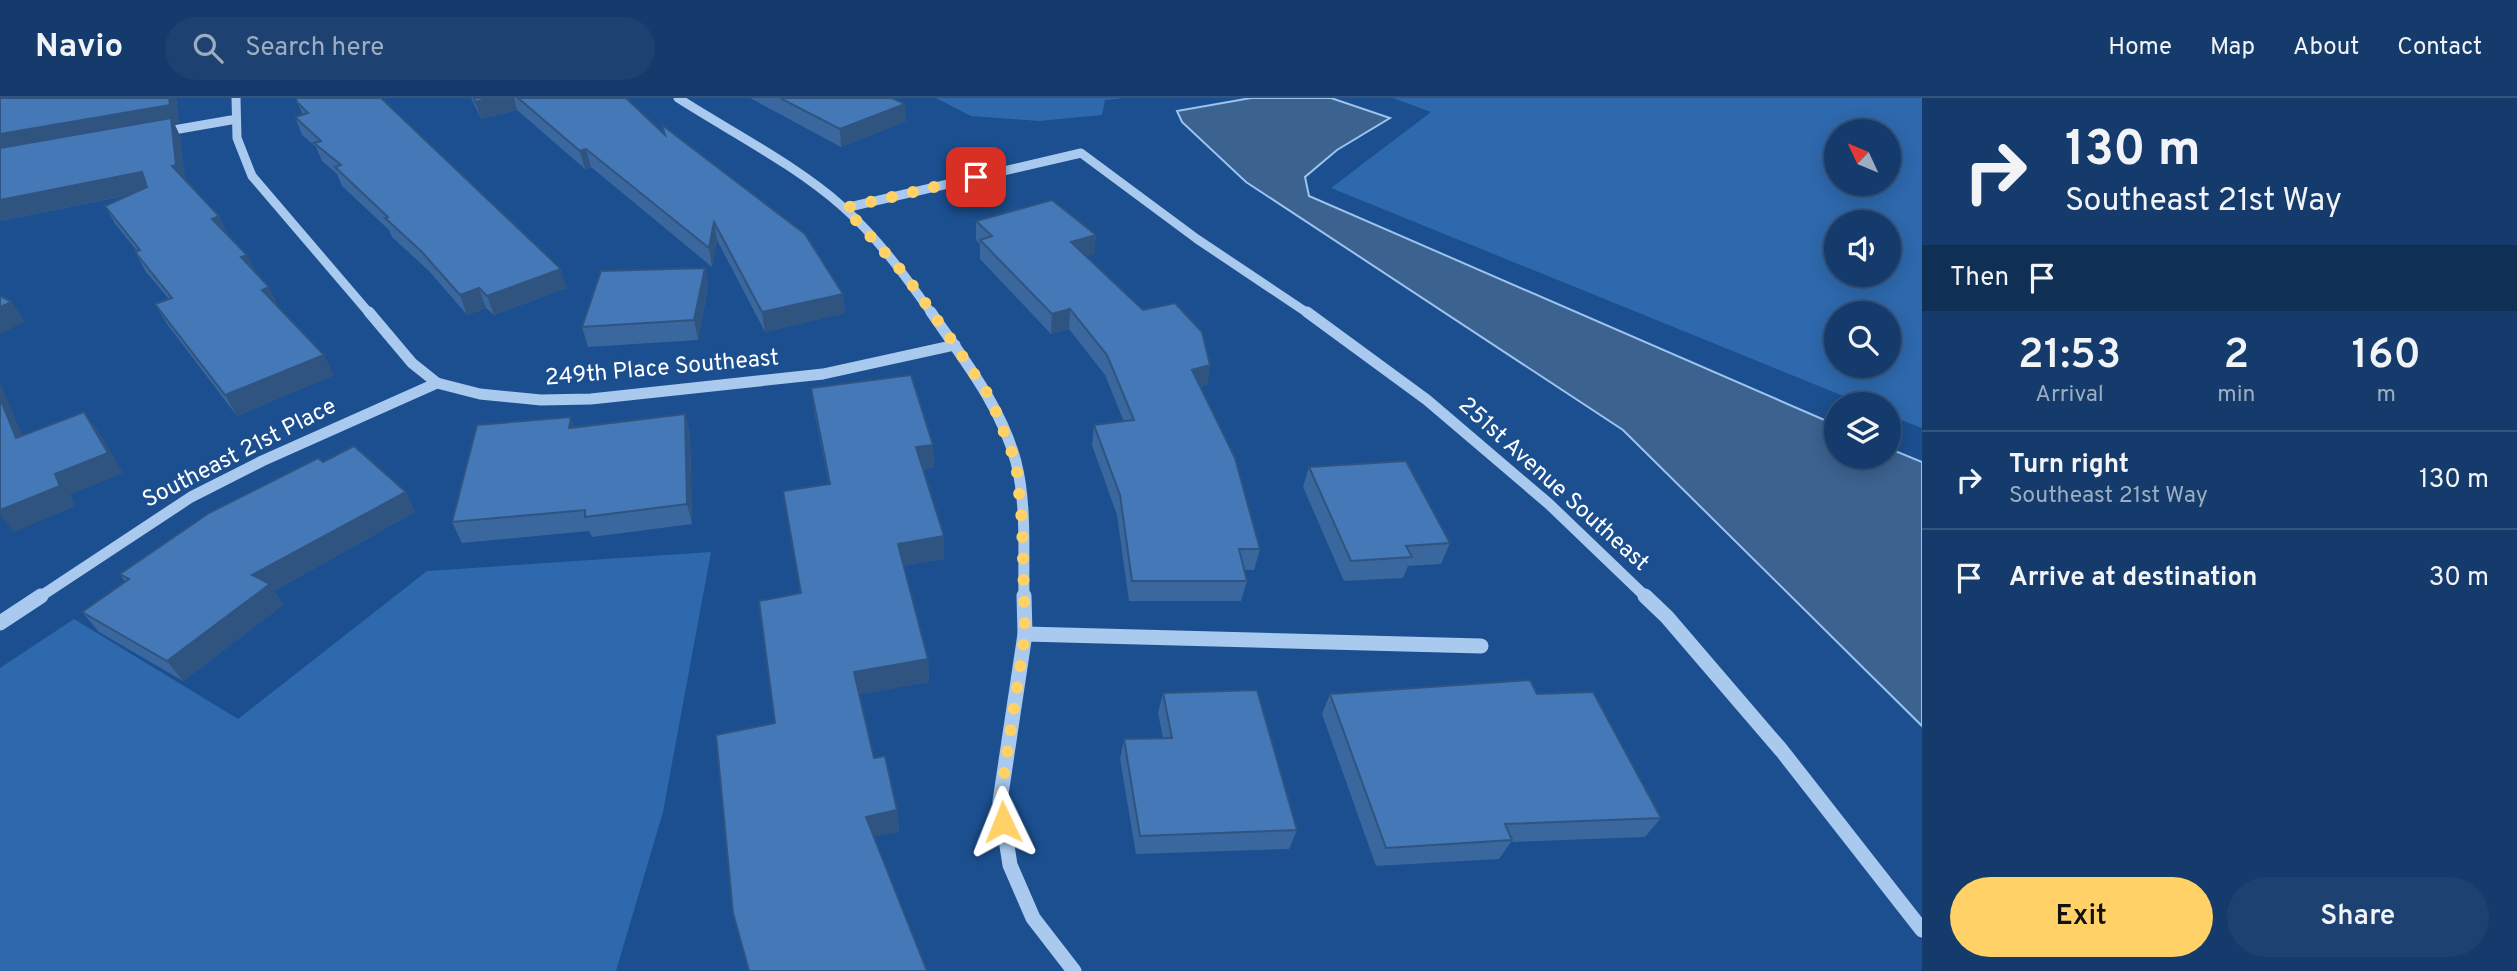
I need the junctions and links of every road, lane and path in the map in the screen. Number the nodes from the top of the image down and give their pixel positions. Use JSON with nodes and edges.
{"nodes":[{"id":1,"x":236,"y":98,"type":"edge"},
{"id":2,"x":678,"y":98,"type":"edge"},
{"id":3,"x":231,"y":120,"type":"junction"},
{"id":4,"x":150,"y":134,"type":"edge"},
{"id":5,"x":845,"y":208,"type":"junction"},
{"id":6,"x":955,"y":345,"type":"junction"},
{"id":7,"x":437,"y":383,"type":"junction"},
{"id":8,"x":0,"y":623,"type":"edge"},
{"id":9,"x":1025,"y":634,"type":"junction"},
{"id":10,"x":1481,"y":646,"type":"dead end"},
{"id":11,"x":1922,"y":930,"type":"edge"},
{"id":12,"x":1074,"y":971,"type":"edge"}],
"edges":[{"from":1,"to":3,"type":"street"},
{"from":2,"to":5,"type":"street"},
{"from":3,"to":4,"type":"street"},
{"from":3,"to":7,"type":"street","name":"249th Place Southeast"},
{"from":5,"to":6,"type":"street"},
{"from":5,"to":11,"type":"street","name":"251st Avenue Southeast"},
{"from":6,"to":7,"type":"street","name":"249th Place Southeast"},
{"from":6,"to":9,"type":"street"},
{"from":7,"to":8,"type":"street","name":"Southeast 21st Place"},
{"from":9,"to":10,"type":"street"},
{"from":9,"to":12,"type":"street"}]}
